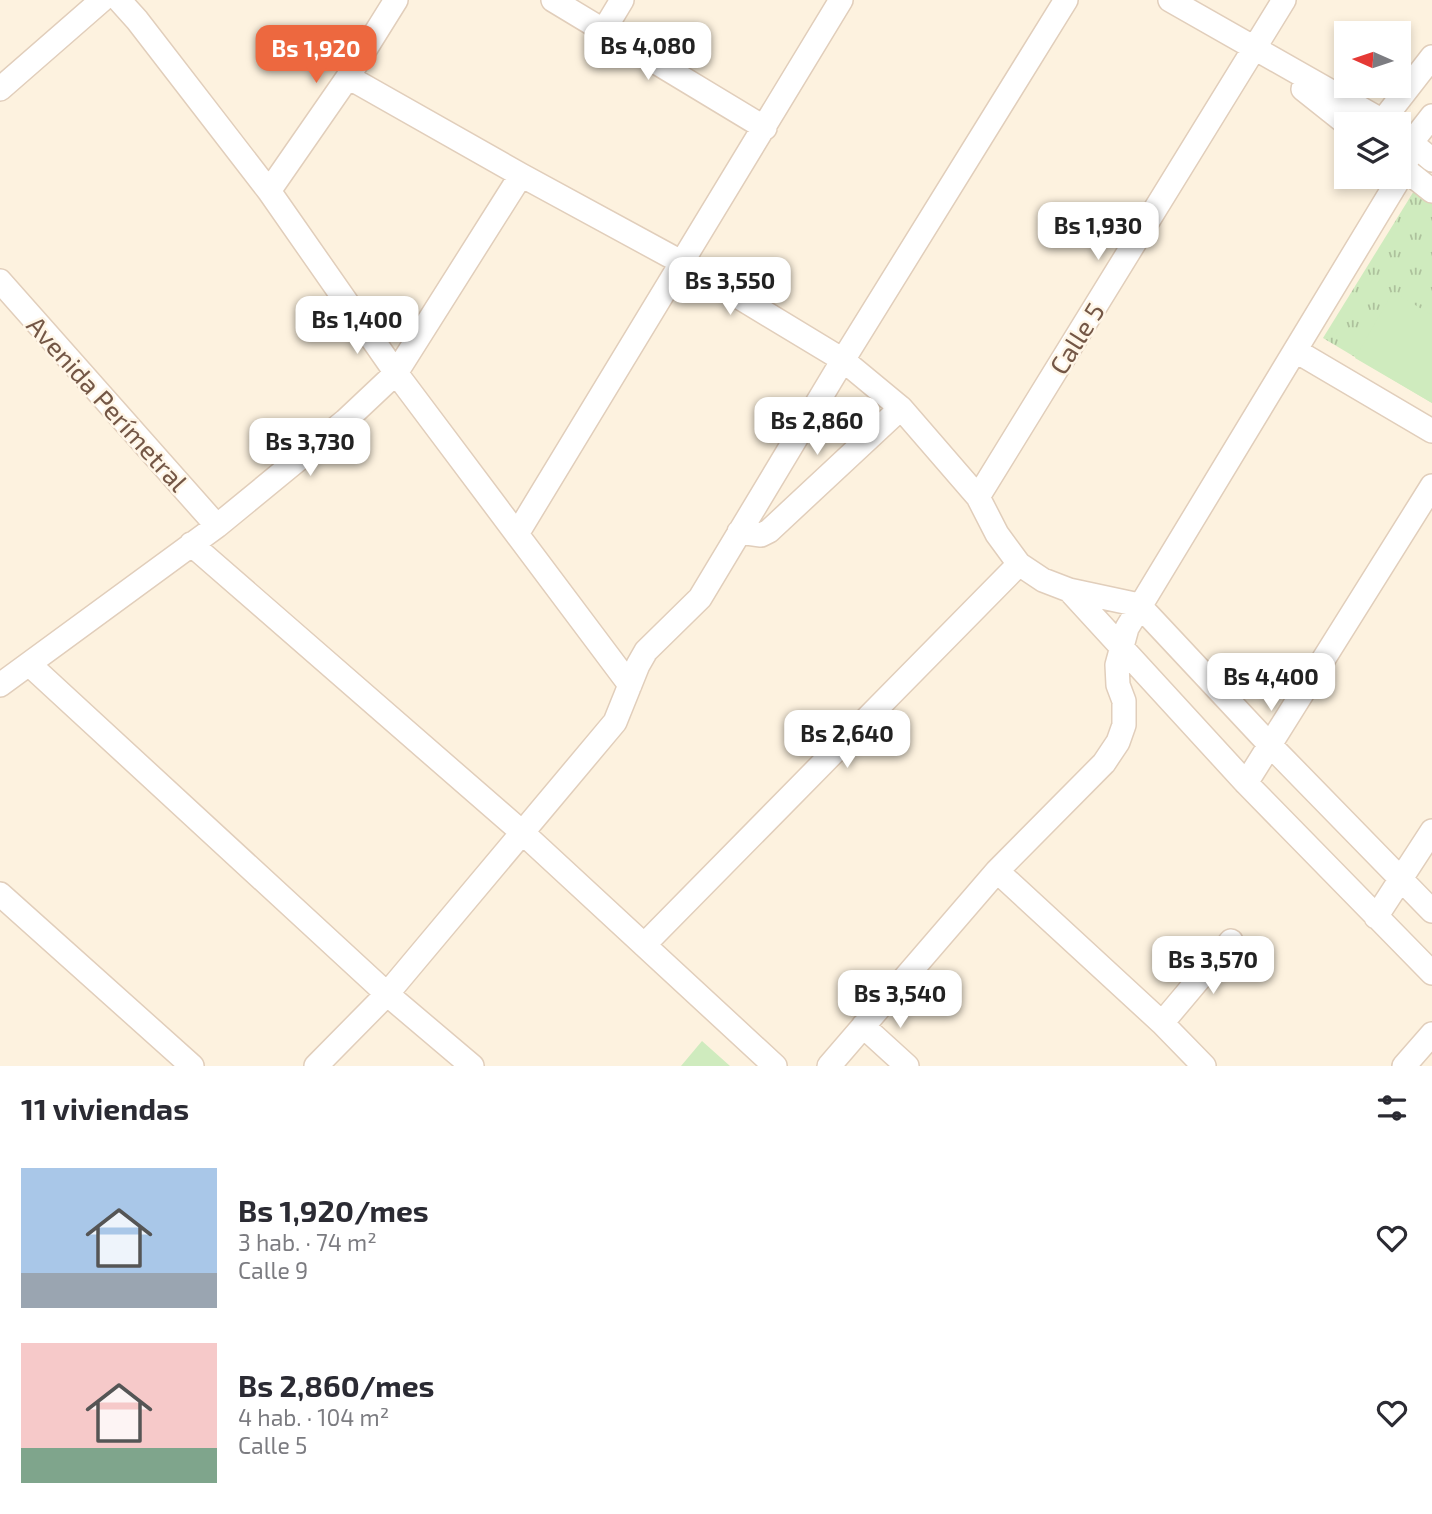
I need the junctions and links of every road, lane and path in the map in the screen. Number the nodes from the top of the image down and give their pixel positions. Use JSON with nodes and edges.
{"nodes":[{"id":1,"x":102,"y":0,"type":"edge"},
{"id":2,"x":119,"y":0,"type":"edge"},
{"id":3,"x":396,"y":0,"type":"edge"},
{"id":4,"x":553,"y":0,"type":"edge"},
{"id":5,"x":622,"y":0,"type":"edge"},
{"id":6,"x":841,"y":0,"type":"edge"},
{"id":7,"x":1066,"y":0,"type":"edge"},
{"id":8,"x":1170,"y":0,"type":"edge"},
{"id":9,"x":1284,"y":0,"type":"edge"},
{"id":10,"x":143,"y":10,"type":"edge"},
{"id":11,"x":604,"y":30,"type":"junction"},
{"id":12,"x":1254,"y":50,"type":"junction"},
{"id":13,"x":1432,"y":57,"type":"edge"},
{"id":14,"x":348,"y":77,"type":"junction"},
{"id":15,"x":0,"y":89,"type":"edge"},
{"id":16,"x":1362,"y":112,"type":"edge"},
{"id":17,"x":1401,"y":112,"type":"edge"},
{"id":18,"x":1334,"y":114,"type":"edge"},
{"id":19,"x":1432,"y":116,"type":"edge"},
{"id":20,"x":1411,"y":123,"type":"edge"},
{"id":21,"x":765,"y":128,"type":"junction"},
{"id":22,"x":1411,"y":144,"type":"edge"},
{"id":23,"x":1432,"y":160,"type":"edge"},
{"id":24,"x":1411,"y":174,"type":"edge"},
{"id":25,"x":521,"y":175,"type":"junction"},
{"id":26,"x":1389,"y":189,"type":"edge"},
{"id":27,"x":269,"y":191,"type":"junction"},
{"id":28,"x":1432,"y":191,"type":"edge"},
{"id":29,"x":681,"y":261,"type":"junction"},
{"id":30,"x":0,"y":281,"type":"edge"},
{"id":31,"x":1296,"y":351,"type":"junction"},
{"id":32,"x":843,"y":360,"type":"junction"},
{"id":33,"x":396,"y":373,"type":"junction"},
{"id":34,"x":901,"y":408,"type":"junction"},
{"id":35,"x":1432,"y":431,"type":"edge"},
{"id":36,"x":1432,"y":486,"type":"edge"},
{"id":37,"x":978,"y":497,"type":"junction"},
{"id":38,"x":217,"y":526,"type":"junction"},
{"id":39,"x":739,"y":532,"type":"junction"},
{"id":40,"x":517,"y":534,"type":"junction"},
{"id":41,"x":191,"y":544,"type":"junction"},
{"id":42,"x":1019,"y":564,"type":"junction"},
{"id":43,"x":1069,"y":590,"type":"junction"},
{"id":44,"x":1139,"y":605,"type":"junction"},
{"id":45,"x":1120,"y":648,"type":"junction"},
{"id":46,"x":30,"y":665,"type":"junction"},
{"id":47,"x":0,"y":685,"type":"edge"},
{"id":48,"x":629,"y":685,"type":"junction"},
{"id":49,"x":1270,"y":745,"type":"junction"},
{"id":50,"x":1246,"y":783,"type":"junction"},
{"id":51,"x":1432,"y":831,"type":"edge"},
{"id":52,"x":524,"y":834,"type":"junction"},
{"id":53,"x":998,"y":871,"type":"junction"},
{"id":54,"x":1402,"y":878,"type":"junction"},
{"id":55,"x":0,"y":894,"type":"edge"},
{"id":56,"x":1432,"y":911,"type":"edge"},
{"id":57,"x":1376,"y":917,"type":"junction"},
{"id":58,"x":1231,"y":941,"type":"dead end"},
{"id":59,"x":644,"y":945,"type":"junction"},
{"id":60,"x":1432,"y":974,"type":"edge"},
{"id":61,"x":387,"y":994,"type":"junction"},
{"id":62,"x":1162,"y":1023,"type":"junction"},
{"id":63,"x":863,"y":1026,"type":"junction"},
{"id":64,"x":1432,"y":1034,"type":"edge"},
{"id":65,"x":192,"y":1066,"type":"edge"},
{"id":66,"x":316,"y":1066,"type":"edge"},
{"id":67,"x":472,"y":1066,"type":"edge"},
{"id":68,"x":775,"y":1066,"type":"edge"},
{"id":69,"x":830,"y":1066,"type":"edge"},
{"id":70,"x":907,"y":1066,"type":"edge"},
{"id":71,"x":1204,"y":1066,"type":"edge"},
{"id":72,"x":1404,"y":1066,"type":"edge"}],
"edges":[{"from":1,"to":15,"type":"street"},
{"from":2,"to":10,"type":"street"},
{"from":3,"to":14,"type":"street"},
{"from":4,"to":11,"type":"street"},
{"from":5,"to":11,"type":"street"},
{"from":6,"to":21,"type":"street"},
{"from":7,"to":32,"type":"street"},
{"from":8,"to":12,"type":"street"},
{"from":9,"to":12,"type":"street","name":"Calle 5"},
{"from":10,"to":27,"type":"street"},
{"from":11,"to":21,"type":"street"},
{"from":12,"to":16,"type":"street"},
{"from":12,"to":18,"type":"street"},
{"from":12,"to":37,"type":"street","name":"Calle 5"},
{"from":13,"to":17,"type":"street"},
{"from":14,"to":25,"type":"street"},
{"from":14,"to":27,"type":"street"},
{"from":19,"to":20,"type":"street"},
{"from":21,"to":29,"type":"street"},
{"from":22,"to":23,"type":"street"},
{"from":24,"to":28,"type":"street"},
{"from":25,"to":29,"type":"street"},
{"from":25,"to":33,"type":"street"},
{"from":26,"to":31,"type":"street"},
{"from":27,"to":33,"type":"street"},
{"from":29,"to":32,"type":"street"},
{"from":29,"to":40,"type":"street"},
{"from":30,"to":38,"type":"street","name":"Avenida Perímetral"},
{"from":31,"to":35,"type":"street"},
{"from":31,"to":44,"type":"street"},
{"from":32,"to":34,"type":"street"},
{"from":32,"to":39,"type":"street"},
{"from":33,"to":38,"type":"street"},
{"from":33,"to":40,"type":"street"},
{"from":34,"to":37,"type":"street"},
{"from":34,"to":39,"type":"street"},
{"from":36,"to":49,"type":"street"},
{"from":37,"to":42,"type":"street"},
{"from":38,"to":41,"type":"street"},
{"from":39,"to":48,"type":"street"},
{"from":40,"to":48,"type":"street"},
{"from":41,"to":46,"type":"street"},
{"from":41,"to":52,"type":"street"},
{"from":42,"to":43,"type":"street"},
{"from":42,"to":59,"type":"street"},
{"from":43,"to":44,"type":"street"},
{"from":43,"to":45,"type":"street"},
{"from":44,"to":45,"type":"street"},
{"from":44,"to":49,"type":"street"},
{"from":45,"to":50,"type":"street"},
{"from":45,"to":53,"type":"street"},
{"from":46,"to":47,"type":"street"},
{"from":46,"to":61,"type":"street"},
{"from":48,"to":52,"type":"street"},
{"from":49,"to":50,"type":"street"},
{"from":49,"to":54,"type":"street"},
{"from":50,"to":57,"type":"street"},
{"from":51,"to":54,"type":"street"},
{"from":52,"to":59,"type":"street"},
{"from":52,"to":61,"type":"street"},
{"from":53,"to":62,"type":"street"},
{"from":53,"to":63,"type":"street"},
{"from":54,"to":56,"type":"street"},
{"from":54,"to":57,"type":"street"},
{"from":55,"to":65,"type":"street"},
{"from":57,"to":60,"type":"street"},
{"from":58,"to":62,"type":"street"},
{"from":59,"to":68,"type":"street"},
{"from":61,"to":66,"type":"street"},
{"from":61,"to":67,"type":"street"},
{"from":62,"to":71,"type":"street"},
{"from":63,"to":69,"type":"street"},
{"from":63,"to":70,"type":"street"},
{"from":64,"to":72,"type":"street"}]}
